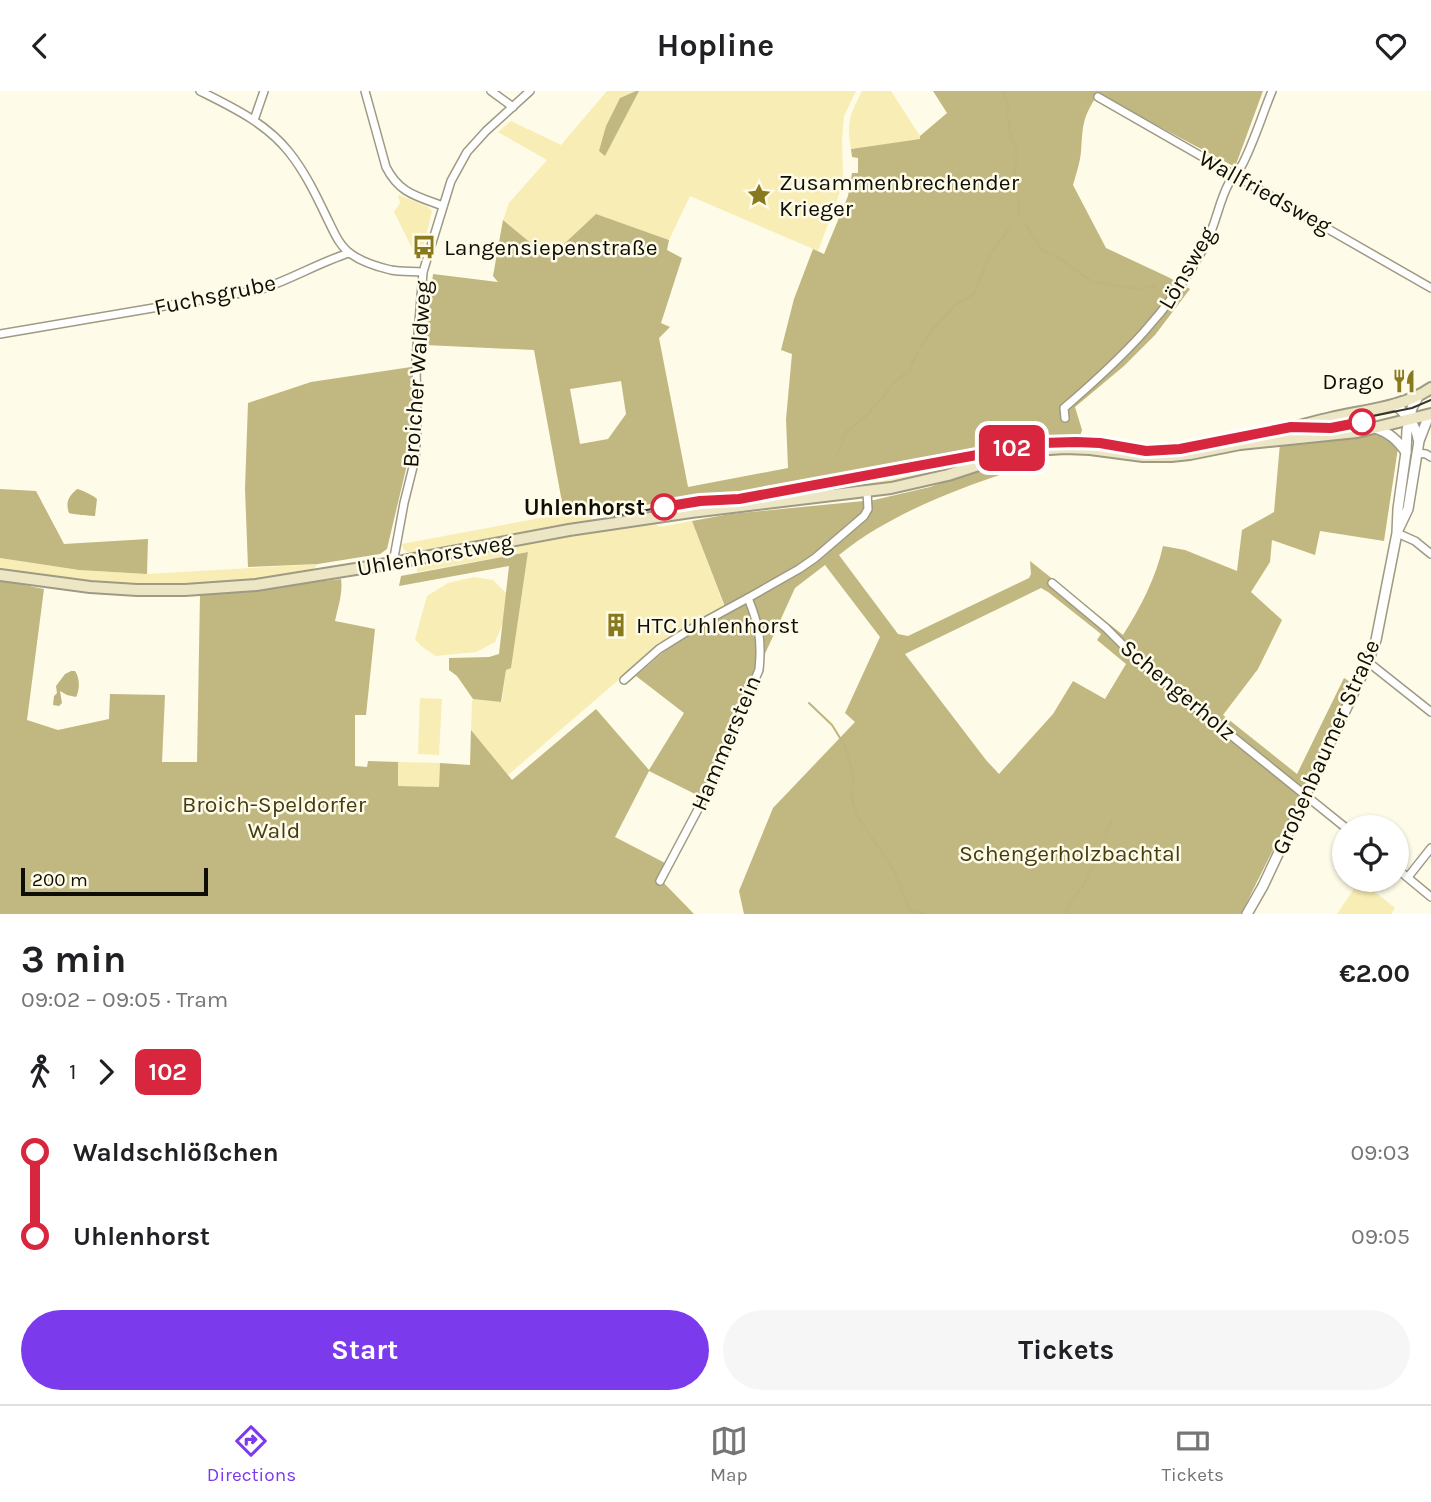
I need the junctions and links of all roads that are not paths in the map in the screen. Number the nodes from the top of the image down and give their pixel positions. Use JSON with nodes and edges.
{"nodes":[{"id":1,"x":200,"y":91,"type":"edge"},
{"id":2,"x":264,"y":91,"type":"edge"},
{"id":3,"x":365,"y":91,"type":"edge"},
{"id":4,"x":491,"y":91,"type":"edge"},
{"id":5,"x":530,"y":91,"type":"edge"},
{"id":6,"x":1272,"y":91,"type":"edge"},
{"id":7,"x":1098,"y":97,"type":"dead end"},
{"id":8,"x":513,"y":107,"type":"junction"},
{"id":9,"x":254,"y":120,"type":"junction"},
{"id":10,"x":1236,"y":175,"type":"junction"},
{"id":11,"x":443,"y":206,"type":"junction"},
{"id":12,"x":349,"y":253,"type":"junction"},
{"id":13,"x":423,"y":271,"type":"junction"},
{"id":14,"x":1431,"y":288,"type":"edge"},
{"id":15,"x":0,"y":334,"type":"edge"},
{"id":16,"x":1431,"y":388,"type":"edge"},
{"id":17,"x":1419,"y":395,"type":"junction"},
{"id":18,"x":1395,"y":404,"type":"junction"},
{"id":19,"x":1430,"y":414,"type":"edge"},
{"id":20,"x":1065,"y":418,"type":"dead end"},
{"id":21,"x":1410,"y":420,"type":"junction"},
{"id":22,"x":1392,"y":424,"type":"joint"},
{"id":23,"x":1375,"y":428,"type":"junction"},
{"id":24,"x":1419,"y":441,"type":"junction"},
{"id":25,"x":1240,"y":444,"type":"junction"},
{"id":26,"x":1406,"y":452,"type":"junction"},
{"id":27,"x":1417,"y":453,"type":"junction"},
{"id":28,"x":1431,"y":457,"type":"edge"},
{"id":29,"x":867,"y":492,"type":"junction"},
{"id":30,"x":1397,"y":533,"type":"junction"},
{"id":31,"x":1431,"y":554,"type":"edge"},
{"id":32,"x":393,"y":563,"type":"junction"},
{"id":33,"x":0,"y":575,"type":"edge"},
{"id":34,"x":1052,"y":583,"type":"dead end"},
{"id":35,"x":748,"y":598,"type":"junction"},
{"id":36,"x":1368,"y":662,"type":"junction"},
{"id":37,"x":624,"y":680,"type":"dead end"},
{"id":38,"x":1431,"y":712,"type":"edge"},
{"id":39,"x":1306,"y":795,"type":"junction"},
{"id":40,"x":1332,"y":816,"type":"edge"},
{"id":41,"x":1431,"y":848,"type":"edge"},
{"id":42,"x":1409,"y":876,"type":"edge"},
{"id":43,"x":1409,"y":878,"type":"edge"},
{"id":44,"x":660,"y":881,"type":"dead end"},
{"id":45,"x":1431,"y":897,"type":"edge"},
{"id":46,"x":1247,"y":914,"type":"edge"}],
"edges":[{"from":1,"to":9,"type":"street"},
{"from":2,"to":9,"type":"street"},
{"from":3,"to":11,"type":"street"},
{"from":4,"to":8,"type":"street"},
{"from":5,"to":8,"type":"street","name":"Broicher Waldweg"},
{"from":6,"to":10,"type":"street","name":"Lönsweg"},
{"from":7,"to":10,"type":"street","name":"Wallfriedsweg"},
{"from":8,"to":11,"type":"street","name":"Broicher Waldweg"},
{"from":9,"to":12,"type":"street"},
{"from":10,"to":14,"type":"street","name":"Wallfriedsweg"},
{"from":10,"to":20,"type":"street","name":"Lönsweg"},
{"from":11,"to":13,"type":"street","name":"Broicher Waldweg"},
{"from":12,"to":13,"type":"street"},
{"from":12,"to":15,"type":"street","name":"Fuchsgrube"},
{"from":13,"to":32,"type":"street","name":"Broicher Waldweg"},
{"from":16,"to":17,"type":"main road"},
{"from":17,"to":18,"type":"main road","name":"Uhlenhorstweg"},
{"from":17,"to":21,"type":"street","name":"Großenbaumer Straße"},
{"from":18,"to":21,"type":"street"},
{"from":18,"to":25,"type":"main road","name":"Uhlenhorstweg"},
{"from":19,"to":21,"type":"main road","name":"Großenbaumer Straße"},
{"from":19,"to":24,"type":"street","name":"Großenbaumer Straße"},
{"from":21,"to":22,"type":"main road","name":"Großenbaumer Straße"},
{"from":21,"to":24,"type":"street"},
{"from":21,"to":26,"type":"street","name":"Großenbaumer Straße"},
{"from":22,"to":23,"type":"main road","name":"Uhlenhorstweg"},
{"from":23,"to":25,"type":"main road","name":"Uhlenhorstweg"},
{"from":23,"to":26,"type":"street"},
{"from":24,"to":27,"type":"street","name":"Großenbaumer Straße"},
{"from":25,"to":29,"type":"main road","name":"Uhlenhorstweg"},
{"from":26,"to":30,"type":"street","name":"Großenbaumer Straße"},
{"from":27,"to":28,"type":"street"},
{"from":27,"to":30,"type":"street","name":"Großenbaumer Straße"},
{"from":29,"to":32,"type":"main road","name":"Uhlenhorstweg"},
{"from":29,"to":35,"type":"street"},
{"from":30,"to":31,"type":"street"},
{"from":30,"to":36,"type":"street","name":"Großenbaumer Straße"},
{"from":32,"to":33,"type":"main road","name":"Uhlenhorstweg"},
{"from":34,"to":39,"type":"street","name":"Schengerholz"},
{"from":35,"to":37,"type":"street"},
{"from":35,"to":44,"type":"street","name":"Hammerstein"},
{"from":36,"to":38,"type":"street"},
{"from":36,"to":39,"type":"street","name":"Großenbaumer Straße"},
{"from":39,"to":40,"type":"street","name":"Schengerholz"},
{"from":39,"to":46,"type":"street","name":"Großenbaumer Straße"},
{"from":41,"to":42,"type":"street"},
{"from":43,"to":45,"type":"street"}]}
